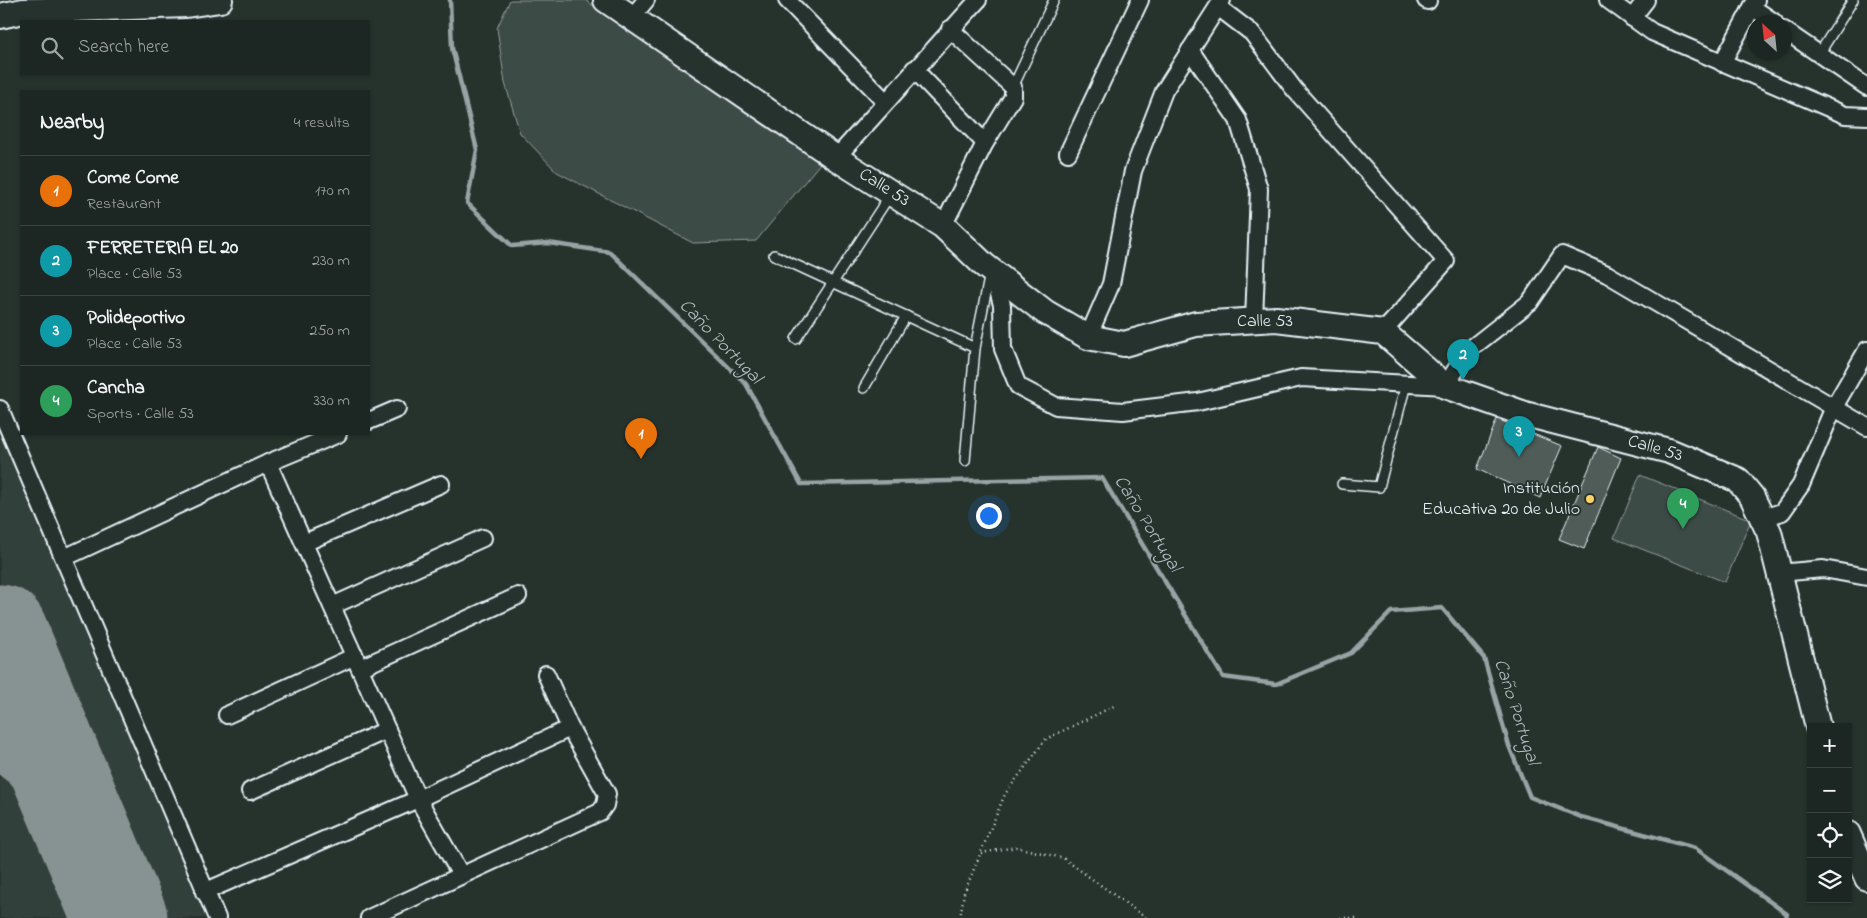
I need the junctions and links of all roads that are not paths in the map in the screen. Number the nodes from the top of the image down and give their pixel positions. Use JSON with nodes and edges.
{"nodes":[{"id":1,"x":220,"y":0,"type":"edge"},
{"id":2,"x":606,"y":0,"type":"edge"},
{"id":3,"x":787,"y":0,"type":"edge"},
{"id":4,"x":978,"y":0,"type":"edge"},
{"id":5,"x":1054,"y":0,"type":"edge"},
{"id":6,"x":1140,"y":0,"type":"edge"},
{"id":7,"x":1608,"y":0,"type":"edge"},
{"id":8,"x":1646,"y":0,"type":"edge"},
{"id":9,"x":1853,"y":0,"type":"edge"},
{"id":10,"x":1220,"y":4,"type":"edge"},
{"id":11,"x":1754,"y":4,"type":"edge"},
{"id":12,"x":85,"y":5,"type":"edge"},
{"id":13,"x":639,"y":9,"type":"edge"},
{"id":14,"x":1766,"y":15,"type":"edge"},
{"id":15,"x":0,"y":16,"type":"edge"},
{"id":16,"x":1632,"y":18,"type":"junction"},
{"id":17,"x":950,"y":29,"type":"junction"},
{"id":18,"x":1792,"y":35,"type":"edge"},
{"id":19,"x":1190,"y":50,"type":"junction"},
{"id":20,"x":1819,"y":54,"type":"junction"},
{"id":21,"x":1722,"y":63,"type":"junction"},
{"id":22,"x":914,"y":69,"type":"junction"},
{"id":23,"x":1866,"y":84,"type":"edge"},
{"id":24,"x":1013,"y":88,"type":"junction"},
{"id":25,"x":885,"y":101,"type":"junction"},
{"id":26,"x":1867,"y":116,"type":"edge"},
{"id":27,"x":985,"y":143,"type":"junction"},
{"id":28,"x":1068,"y":153,"type":"dead end"},
{"id":29,"x":836,"y":158,"type":"junction"},
{"id":30,"x":892,"y":192,"type":"junction"},
{"id":31,"x":943,"y":226,"type":"junction"},
{"id":32,"x":774,"y":255,"type":"dead end"},
{"id":33,"x":992,"y":271,"type":"junction"},
{"id":34,"x":832,"y":282,"type":"junction"},
{"id":35,"x":906,"y":316,"type":"junction"},
{"id":36,"x":1254,"y":321,"type":"junction"},
{"id":37,"x":1383,"y":332,"type":"junction"},
{"id":38,"x":1088,"y":337,"type":"junction"},
{"id":39,"x":796,"y":339,"type":"dead end"},
{"id":40,"x":975,"y":348,"type":"junction"},
{"id":41,"x":1867,"y":350,"type":"edge"},
{"id":42,"x":1406,"y":384,"type":"junction"},
{"id":43,"x":1445,"y":386,"type":"junction"},
{"id":44,"x":864,"y":388,"type":"dead end"},
{"id":45,"x":1834,"y":407,"type":"junction"},
{"id":46,"x":0,"y":409,"type":"edge"},
{"id":47,"x":396,"y":409,"type":"dead end"},
{"id":48,"x":370,"y":421,"type":"edge"},
{"id":49,"x":1867,"y":427,"type":"edge"},
{"id":50,"x":336,"y":435,"type":"edge"},
{"id":51,"x":964,"y":461,"type":"dead end"},
{"id":52,"x":268,"y":463,"type":"junction"},
{"id":53,"x":441,"y":484,"type":"dead end"},
{"id":54,"x":1342,"y":484,"type":"dead end"},
{"id":55,"x":1763,"y":518,"type":"junction"},
{"id":56,"x":483,"y":538,"type":"dead end"},
{"id":57,"x":304,"y":543,"type":"junction"},
{"id":58,"x":64,"y":558,"type":"junction"},
{"id":59,"x":1780,"y":573,"type":"junction"},
{"id":60,"x":1867,"y":577,"type":"edge"},
{"id":61,"x":518,"y":596,"type":"dead end"},
{"id":62,"x":332,"y":606,"type":"junction"},
{"id":63,"x":357,"y":662,"type":"junction"},
{"id":64,"x":546,"y":674,"type":"dead end"},
{"id":65,"x":227,"y":715,"type":"dead end"},
{"id":66,"x":1817,"y":723,"type":"edge"},
{"id":67,"x":570,"y":728,"type":"junction"},
{"id":68,"x":388,"y":730,"type":"junction"},
{"id":69,"x":250,"y":792,"type":"dead end"},
{"id":70,"x":418,"y":799,"type":"junction"},
{"id":71,"x":1852,"y":843,"type":"edge"},
{"id":72,"x":461,"y":875,"type":"junction"},
{"id":73,"x":1867,"y":878,"type":"edge"},
{"id":74,"x":204,"y":892,"type":"junction"},
{"id":75,"x":217,"y":918,"type":"edge"},
{"id":76,"x":369,"y":918,"type":"edge"}],
"edges":[{"from":1,"to":12,"type":"street"},
{"from":2,"to":13,"type":"street","name":"Calle 53"},
{"from":3,"to":25,"type":"street"},
{"from":4,"to":17,"type":"street"},
{"from":5,"to":24,"type":"lane"},
{"from":6,"to":28,"type":"street"},
{"from":7,"to":16,"type":"street"},
{"from":8,"to":16,"type":"street"},
{"from":9,"to":20,"type":"lane"},
{"from":10,"to":19,"type":"street"},
{"from":10,"to":37,"type":"street"},
{"from":11,"to":14,"type":"street"},
{"from":11,"to":21,"type":"street"},
{"from":12,"to":15,"type":"street"},
{"from":13,"to":29,"type":"street","name":"Calle 53"},
{"from":16,"to":21,"type":"street"},
{"from":17,"to":22,"type":"street"},
{"from":17,"to":24,"type":"street"},
{"from":18,"to":20,"type":"street"},
{"from":19,"to":36,"type":"street"},
{"from":19,"to":38,"type":"street"},
{"from":20,"to":23,"type":"street"},
{"from":21,"to":26,"type":"street"},
{"from":22,"to":25,"type":"street"},
{"from":22,"to":27,"type":"street"},
{"from":24,"to":27,"type":"street"},
{"from":25,"to":29,"type":"street"},
{"from":27,"to":31,"type":"street"},
{"from":29,"to":30,"type":"street","name":"Calle 53"},
{"from":30,"to":31,"type":"street","name":"Calle 53"},
{"from":30,"to":34,"type":"lane"},
{"from":31,"to":33,"type":"street","name":"Calle 53"},
{"from":32,"to":34,"type":"lane"},
{"from":33,"to":38,"type":"street","name":"Calle 53"},
{"from":33,"to":40,"type":"lane"},
{"from":33,"to":42,"type":"street"},
{"from":34,"to":35,"type":"lane"},
{"from":34,"to":39,"type":"lane"},
{"from":35,"to":40,"type":"lane"},
{"from":35,"to":44,"type":"lane"},
{"from":36,"to":37,"type":"street","name":"Calle 53"},
{"from":36,"to":38,"type":"street","name":"Calle 53"},
{"from":37,"to":43,"type":"street","name":"Calle 53"},
{"from":40,"to":51,"type":"lane"},
{"from":41,"to":45,"type":"street"},
{"from":42,"to":43,"type":"street"},
{"from":42,"to":54,"type":"lane"},
{"from":43,"to":45,"type":"street"},
{"from":43,"to":55,"type":"street","name":"Calle 53"},
{"from":45,"to":49,"type":"street"},
{"from":45,"to":55,"type":"street"},
{"from":46,"to":58,"type":"street"},
{"from":47,"to":48,"type":"street"},
{"from":50,"to":52,"type":"street"},
{"from":52,"to":57,"type":"street"},
{"from":52,"to":58,"type":"street"},
{"from":53,"to":57,"type":"street"},
{"from":55,"to":59,"type":"street","name":"Calle 53"},
{"from":56,"to":62,"type":"street"},
{"from":57,"to":62,"type":"street"},
{"from":58,"to":74,"type":"street"},
{"from":59,"to":60,"type":"street"},
{"from":59,"to":66,"type":"street","name":"Calle 53"},
{"from":61,"to":63,"type":"street"},
{"from":62,"to":63,"type":"street"},
{"from":63,"to":65,"type":"street"},
{"from":63,"to":68,"type":"street"},
{"from":64,"to":67,"type":"street"},
{"from":67,"to":70,"type":"street"},
{"from":67,"to":72,"type":"street"},
{"from":68,"to":69,"type":"street"},
{"from":68,"to":70,"type":"street"},
{"from":70,"to":72,"type":"street"},
{"from":70,"to":74,"type":"street"},
{"from":71,"to":73,"type":"street"},
{"from":72,"to":76,"type":"street"},
{"from":74,"to":75,"type":"street"}]}
